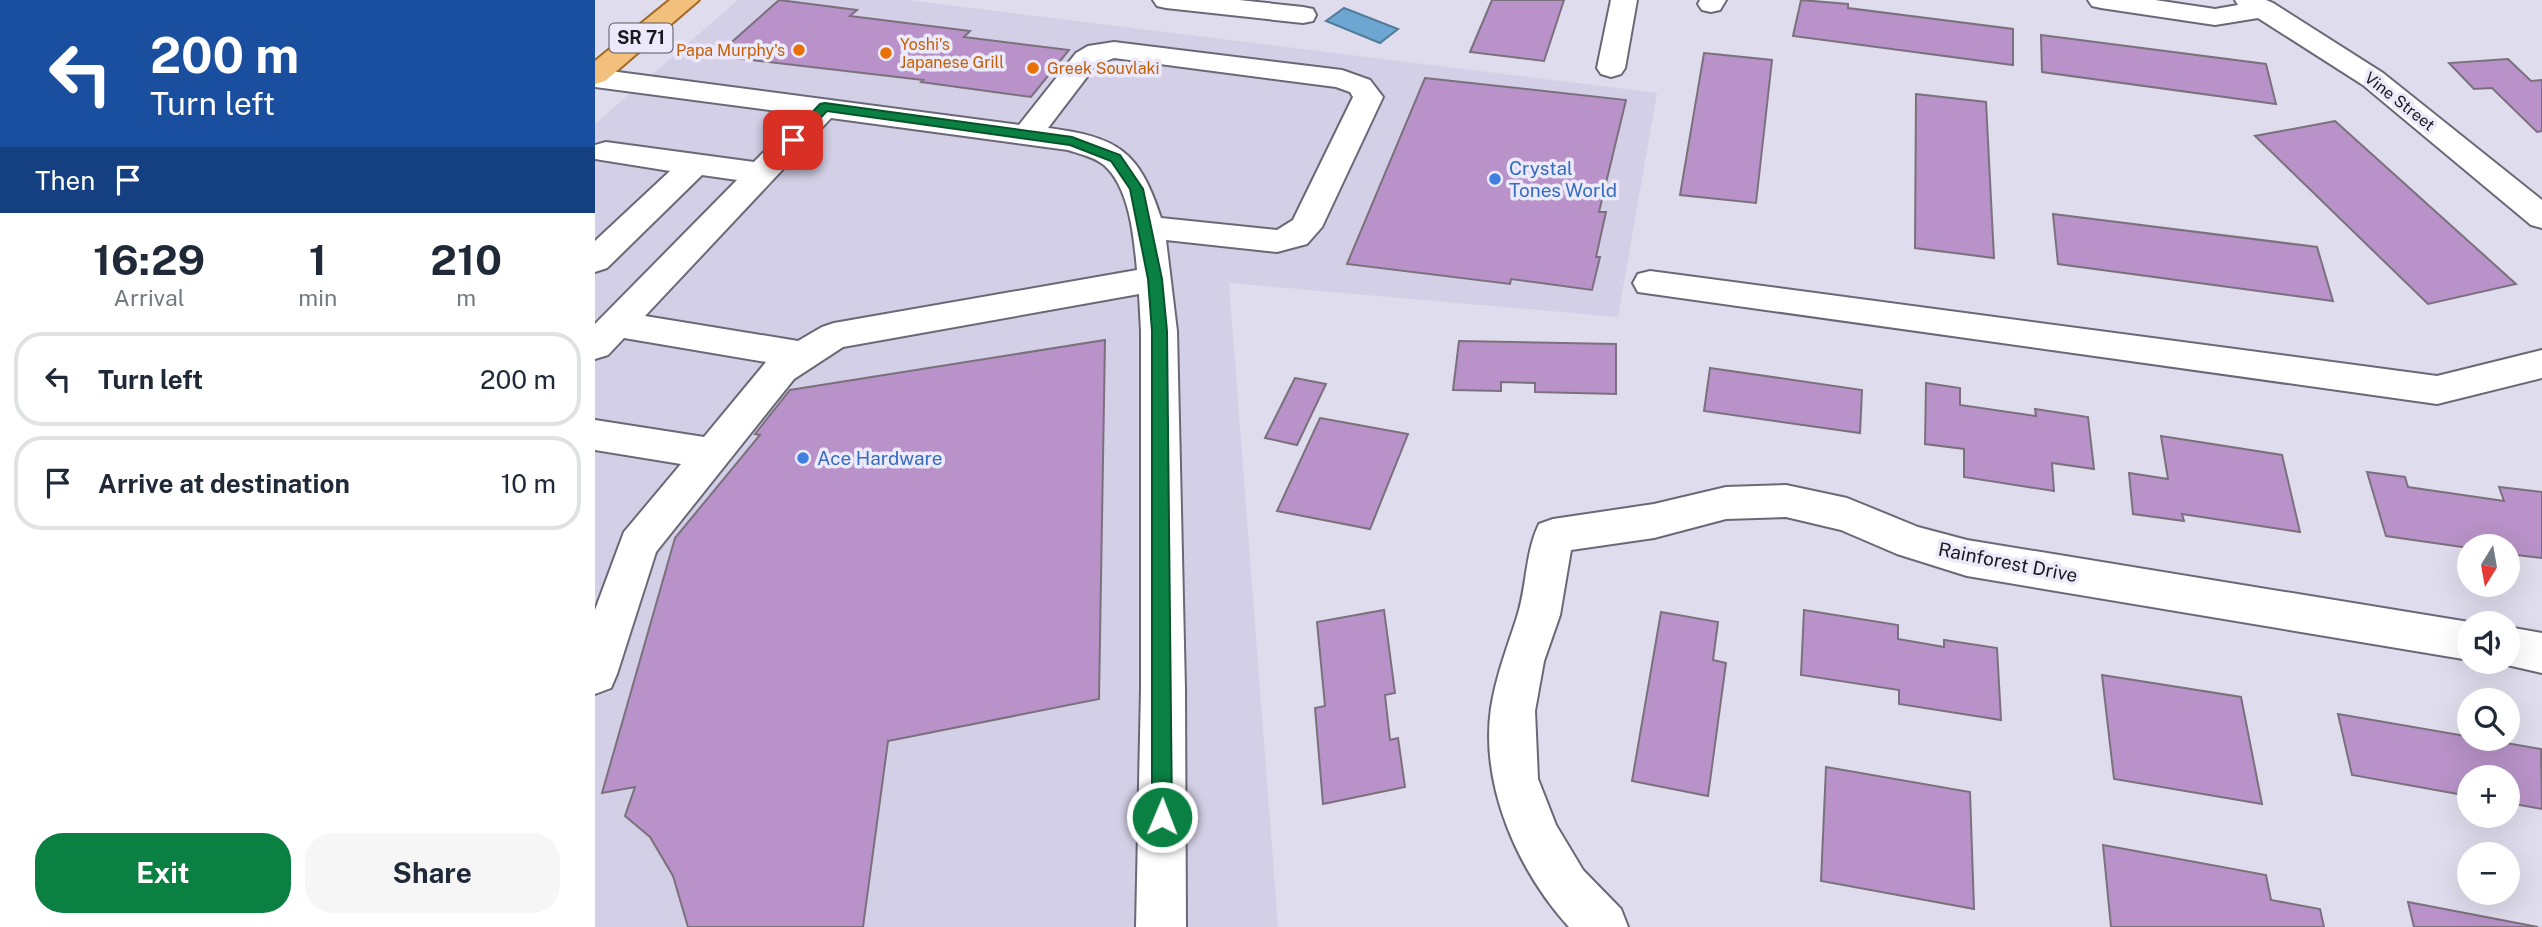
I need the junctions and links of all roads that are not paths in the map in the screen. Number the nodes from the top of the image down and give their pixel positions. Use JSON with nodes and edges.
{"nodes":[{"id":1,"x":686,"y":0,"type":"edge"},
{"id":2,"x":1166,"y":0,"type":"edge"},
{"id":3,"x":1624,"y":0,"type":"edge"},
{"id":4,"x":2101,"y":0,"type":"edge"},
{"id":5,"x":2256,"y":5,"type":"edge"},
{"id":6,"x":1303,"y":15,"type":"dead end"},
{"id":7,"x":1611,"y":68,"type":"dead end"},
{"id":8,"x":595,"y":77,"type":"edge"},
{"id":9,"x":825,"y":107,"type":"junction"},
{"id":10,"x":1027,"y":135,"type":"junction"},
{"id":11,"x":600,"y":165,"type":"edge"},
{"id":12,"x":685,"y":173,"type":"junction"},
{"id":13,"x":761,"y":173,"type":"junction"},
{"id":14,"x":2542,"y":216,"type":"edge"},
{"id":15,"x":1146,"y":227,"type":"junction"},
{"id":16,"x":595,"y":260,"type":"edge"},
{"id":17,"x":1155,"y":279,"type":"junction"},
{"id":18,"x":1650,"y":283,"type":"dead end"},
{"id":19,"x":600,"y":341,"type":"edge"},
{"id":20,"x":803,"y":355,"type":"junction"},
{"id":21,"x":2542,"y":364,"type":"edge"},
{"id":22,"x":595,"y":435,"type":"edge"},
{"id":23,"x":711,"y":453,"type":"junction"},
{"id":24,"x":2457,"y":638,"type":"edge"},
{"id":25,"x":2520,"y":649,"type":"edge"},
{"id":26,"x":2542,"y":653,"type":"edge"},
{"id":27,"x":595,"y":674,"type":"edge"},
{"id":28,"x":1161,"y":927,"type":"edge"},
{"id":29,"x":1603,"y":927,"type":"edge"}],
"edges":[{"from":1,"to":8,"type":"main road","number":"SR 71"},
{"from":2,"to":6,"type":"street"},
{"from":3,"to":7,"type":"street"},
{"from":4,"to":5,"type":"street"},
{"from":5,"to":14,"type":"street","name":"Vine Street"},
{"from":8,"to":9,"type":"street"},
{"from":9,"to":10,"type":"street"},
{"from":9,"to":13,"type":"street"},
{"from":10,"to":15,"type":"street"},
{"from":10,"to":15,"type":"street"},
{"from":11,"to":12,"type":"street"},
{"from":12,"to":13,"type":"street"},
{"from":12,"to":16,"type":"street"},
{"from":13,"to":19,"type":"street"},
{"from":15,"to":17,"type":"street"},
{"from":17,"to":20,"type":"street"},
{"from":17,"to":28,"type":"street"},
{"from":18,"to":21,"type":"street"},
{"from":19,"to":20,"type":"street"},
{"from":20,"to":23,"type":"street"},
{"from":22,"to":23,"type":"street"},
{"from":23,"to":27,"type":"street"},
{"from":24,"to":29,"type":"street","name":"Rainforest Drive"},
{"from":25,"to":26,"type":"street"}]}
